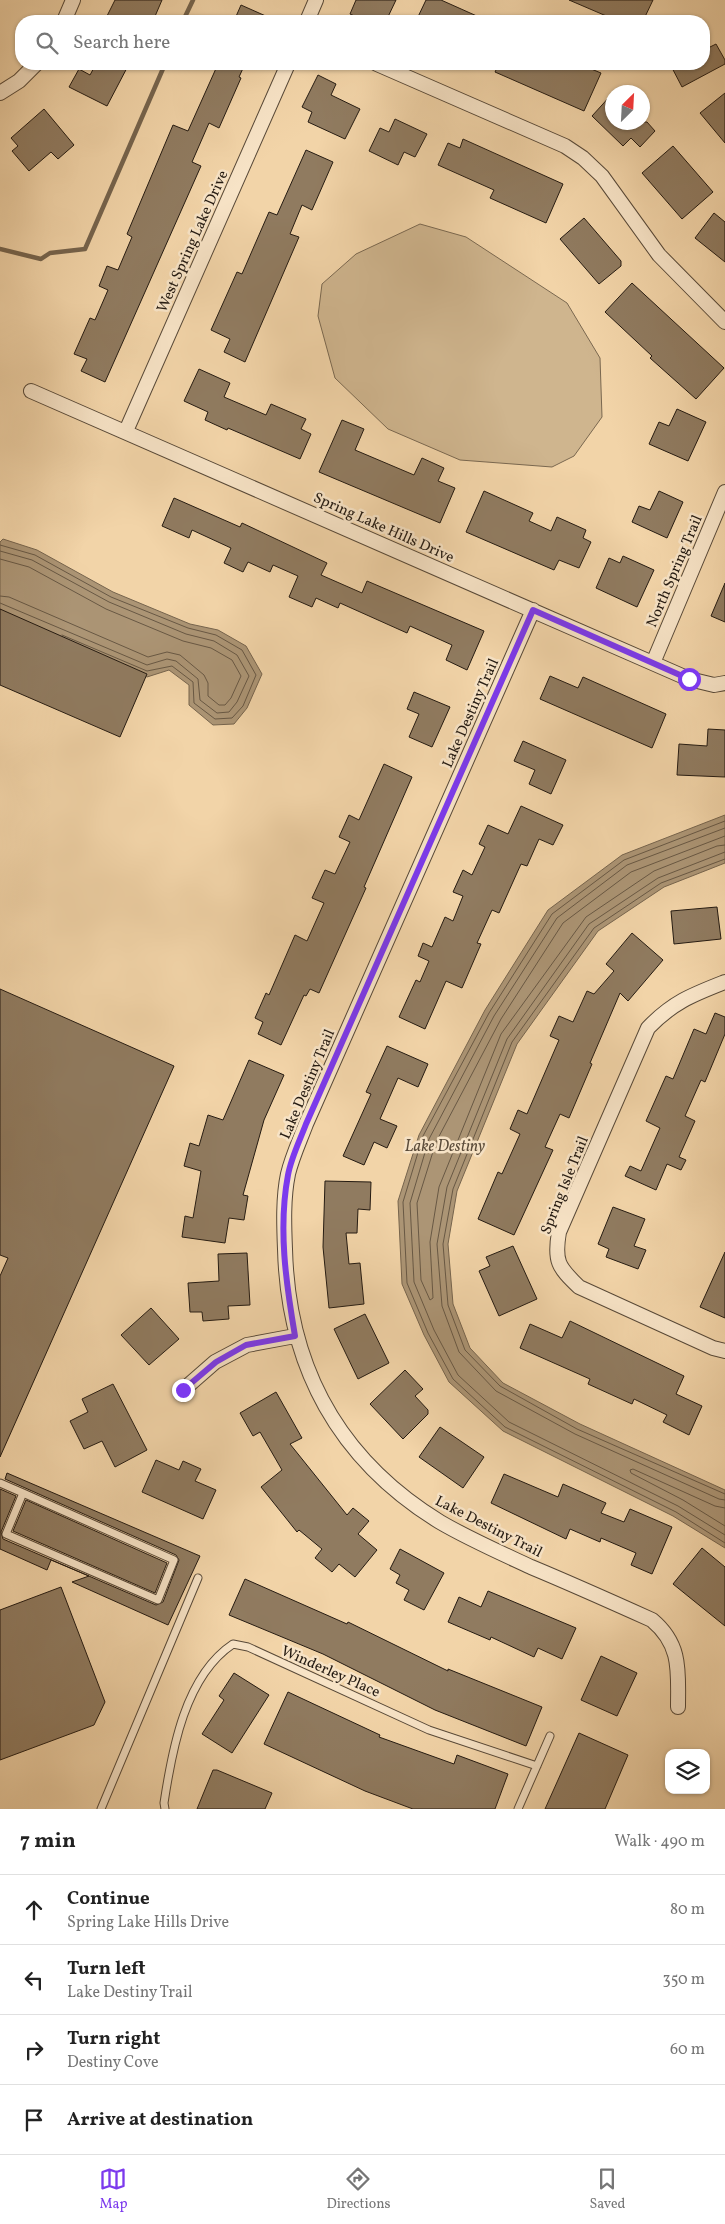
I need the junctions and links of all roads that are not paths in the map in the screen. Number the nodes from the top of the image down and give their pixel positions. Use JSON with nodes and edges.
{"nodes":[{"id":1,"x":73,"y":0,"type":"edge"},
{"id":2,"x":316,"y":0,"type":"edge"},
{"id":3,"x":67,"y":15,"type":"edge"},
{"id":4,"x":310,"y":15,"type":"edge"},
{"id":5,"x":30,"y":70,"type":"edge"},
{"id":6,"x":285,"y":70,"type":"edge"},
{"id":7,"x":391,"y":70,"type":"edge"},
{"id":8,"x":0,"y":94,"type":"edge"},
{"id":9,"x":725,"y":322,"type":"edge"},
{"id":10,"x":31,"y":391,"type":"dead end"},
{"id":11,"x":126,"y":431,"type":"junction"},
{"id":12,"x":725,"y":492,"type":"edge"},
{"id":13,"x":533,"y":610,"type":"junction"},
{"id":14,"x":653,"y":663,"type":"junction"},
{"id":15,"x":725,"y":683,"type":"edge"},
{"id":16,"x":725,"y":982,"type":"edge"},
{"id":17,"x":295,"y":1336,"type":"junction"},
{"id":18,"x":725,"y":1351,"type":"edge"},
{"id":19,"x":183,"y":1390,"type":"dead end"},
{"id":20,"x":0,"y":1483,"type":"edge"},
{"id":21,"x":23,"y":1493,"type":"junction"},
{"id":22,"x":198,"y":1578,"type":"dead end"},
{"id":23,"x":678,"y":1707,"type":"dead end"},
{"id":24,"x":550,"y":1736,"type":"dead end"},
{"id":25,"x":537,"y":1766,"type":"junction"},
{"id":26,"x":101,"y":1809,"type":"edge"},
{"id":27,"x":165,"y":1809,"type":"edge"},
{"id":28,"x":518,"y":1809,"type":"edge"}],
"edges":[{"from":1,"to":3,"type":"street"},
{"from":2,"to":4,"type":"street"},
{"from":5,"to":8,"type":"street"},
{"from":6,"to":11,"type":"street","name":"West Spring Lake Drive"},
{"from":7,"to":9,"type":"street"},
{"from":10,"to":11,"type":"street","name":"Spring Lake Hills Drive"},
{"from":11,"to":13,"type":"street","name":"Spring Lake Hills Drive"},
{"from":12,"to":14,"type":"street","name":"North Spring Trail"},
{"from":13,"to":14,"type":"street","name":"Spring Lake Hills Drive"},
{"from":13,"to":17,"type":"street","name":"Lake Destiny Trail"},
{"from":14,"to":15,"type":"street","name":"Spring Lake Hills Drive"},
{"from":16,"to":18,"type":"street","name":"Spring Isle Trail"},
{"from":17,"to":19,"type":"street"},
{"from":17,"to":23,"type":"street","name":"Lake Destiny Trail"},
{"from":20,"to":21,"type":"lane"},
{"from":21,"to":21,"type":"lane"},
{"from":22,"to":26,"type":"lane"},
{"from":24,"to":25,"type":"lane"},
{"from":25,"to":27,"type":"lane","name":"Winderley Place"},
{"from":25,"to":28,"type":"lane"}]}
